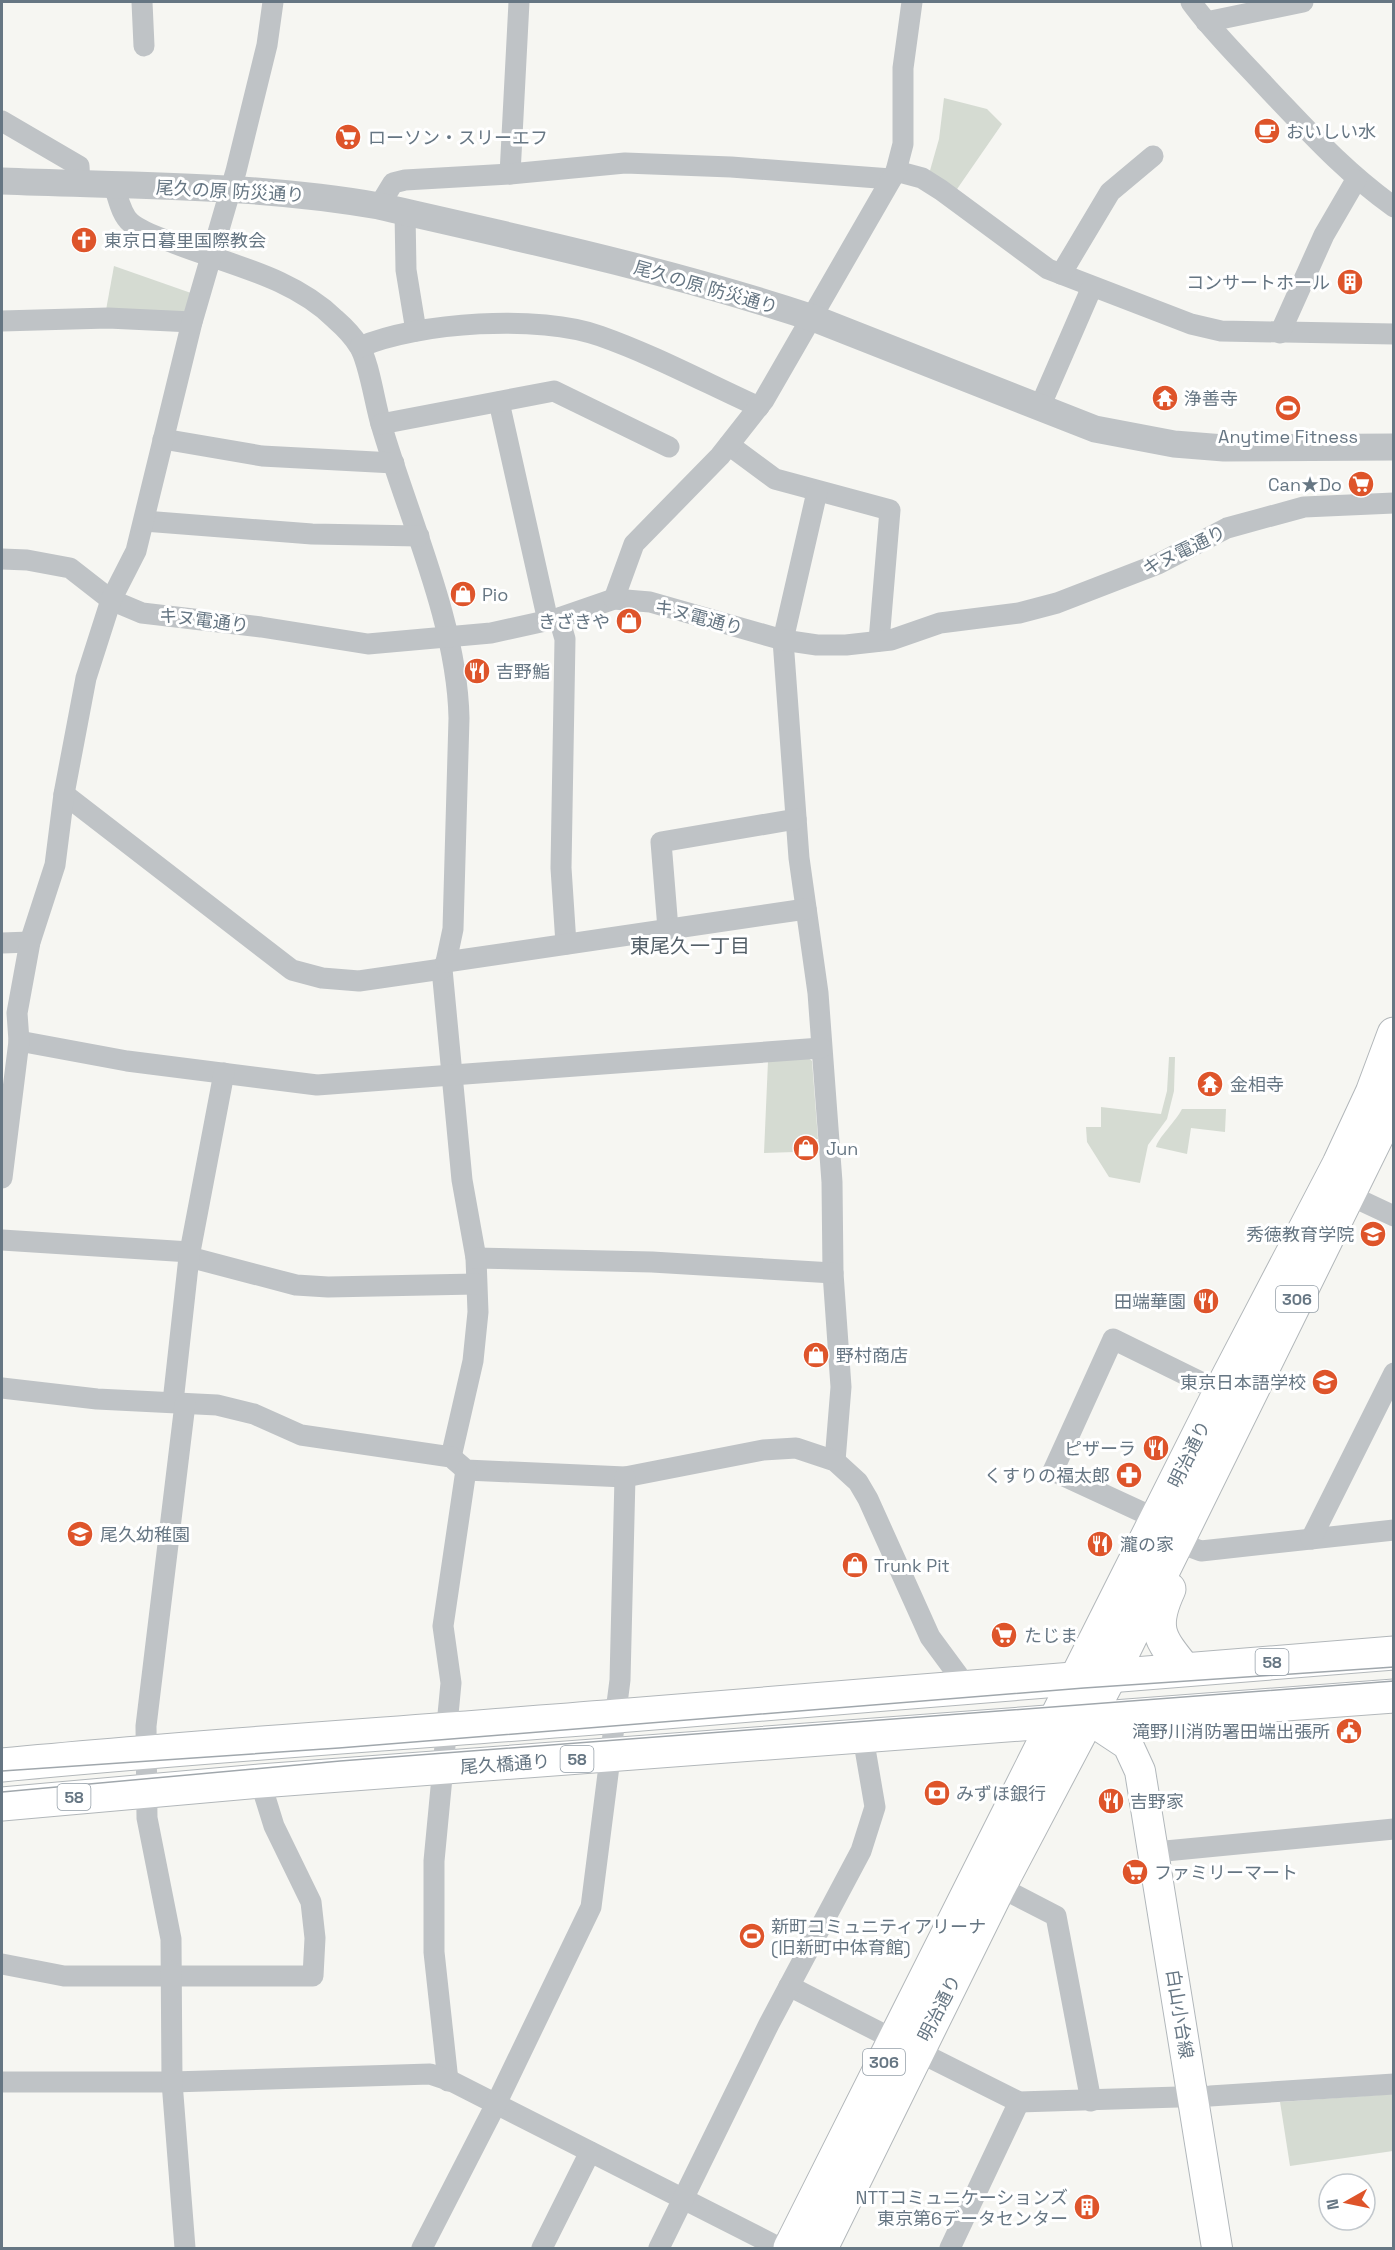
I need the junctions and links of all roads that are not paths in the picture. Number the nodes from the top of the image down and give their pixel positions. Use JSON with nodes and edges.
{"nodes":[{"id":1,"x":142,"y":2,"type":"edge"},
{"id":2,"x":273,"y":2,"type":"edge"},
{"id":3,"x":519,"y":2,"type":"edge"},
{"id":4,"x":912,"y":2,"type":"edge"},
{"id":5,"x":1191,"y":2,"type":"edge"},
{"id":6,"x":1303,"y":2,"type":"edge"},
{"id":7,"x":1206,"y":22,"type":"junction"},
{"id":8,"x":144,"y":46,"type":"dead end"},
{"id":9,"x":2,"y":121,"type":"edge"},
{"id":10,"x":1153,"y":156,"type":"dead end"},
{"id":11,"x":510,"y":174,"type":"junction"},
{"id":12,"x":893,"y":175,"type":"junction"},
{"id":13,"x":1356,"y":180,"type":"junction"},
{"id":14,"x":2,"y":182,"type":"edge"},
{"id":15,"x":80,"y":184,"type":"junction"},
{"id":16,"x":114,"y":186,"type":"junction"},
{"id":17,"x":230,"y":189,"type":"junction"},
{"id":18,"x":379,"y":206,"type":"junction"},
{"id":19,"x":1394,"y":207,"type":"edge"},
{"id":20,"x":405,"y":212,"type":"junction"},
{"id":21,"x":210,"y":257,"type":"junction"},
{"id":22,"x":1060,"y":274,"type":"junction"},
{"id":23,"x":1092,"y":286,"type":"junction"},
{"id":24,"x":813,"y":318,"type":"junction"},
{"id":25,"x":2,"y":321,"type":"edge"},
{"id":26,"x":192,"y":322,"type":"junction"},
{"id":27,"x":416,"y":331,"type":"junction"},
{"id":28,"x":1280,"y":333,"type":"junction"},
{"id":29,"x":1394,"y":334,"type":"edge"},
{"id":30,"x":360,"y":347,"type":"junction"},
{"id":31,"x":499,"y":402,"type":"junction"},
{"id":32,"x":759,"y":407,"type":"junction"},
{"id":33,"x":1039,"y":409,"type":"junction"},
{"id":34,"x":381,"y":424,"type":"junction"},
{"id":35,"x":163,"y":440,"type":"junction"},
{"id":36,"x":729,"y":445,"type":"junction"},
{"id":37,"x":669,"y":447,"type":"dead end"},
{"id":38,"x":1394,"y":447,"type":"edge"},
{"id":39,"x":394,"y":463,"type":"junction"},
{"id":40,"x":817,"y":492,"type":"junction"},
{"id":41,"x":1394,"y":503,"type":"edge"},
{"id":42,"x":144,"y":521,"type":"junction"},
{"id":43,"x":419,"y":536,"type":"junction"},
{"id":44,"x":2,"y":559,"type":"edge"},
{"id":45,"x":614,"y":599,"type":"junction"},
{"id":46,"x":111,"y":600,"type":"junction"},
{"id":47,"x":554,"y":620,"type":"junction"},
{"id":48,"x":447,"y":638,"type":"junction"},
{"id":49,"x":783,"y":640,"type":"junction"},
{"id":50,"x":879,"y":641,"type":"junction"},
{"id":51,"x":64,"y":794,"type":"junction"},
{"id":52,"x":796,"y":819,"type":"junction"},
{"id":53,"x":806,"y":909,"type":"junction"},
{"id":54,"x":669,"y":929,"type":"junction"},
{"id":55,"x":30,"y":942,"type":"junction"},
{"id":56,"x":2,"y":943,"type":"edge"},
{"id":57,"x":566,"y":944,"type":"junction"},
{"id":58,"x":444,"y":966,"type":"junction"},
{"id":59,"x":1394,"y":1034,"type":"edge"},
{"id":60,"x":19,"y":1041,"type":"junction"},
{"id":61,"x":821,"y":1048,"type":"junction"},
{"id":62,"x":224,"y":1074,"type":"junction"},
{"id":63,"x":451,"y":1077,"type":"junction"},
{"id":64,"x":1394,"y":1102,"type":"edge"},
{"id":65,"x":2,"y":1178,"type":"edge"},
{"id":66,"x":1349,"y":1195,"type":"junction"},
{"id":67,"x":1394,"y":1216,"type":"edge"},
{"id":68,"x":2,"y":1240,"type":"edge"},
{"id":69,"x":190,"y":1254,"type":"junction"},
{"id":70,"x":476,"y":1258,"type":"junction"},
{"id":71,"x":833,"y":1273,"type":"junction"},
{"id":72,"x":477,"y":1284,"type":"junction"},
{"id":73,"x":1394,"y":1373,"type":"edge"},
{"id":74,"x":2,"y":1388,"type":"edge"},
{"id":75,"x":1233,"y":1398,"type":"junction"},
{"id":76,"x":179,"y":1403,"type":"junction"},
{"id":77,"x":835,"y":1461,"type":"junction"},
{"id":78,"x":459,"y":1464,"type":"junction"},
{"id":79,"x":625,"y":1477,"type":"junction"},
{"id":80,"x":1394,"y":1530,"type":"edge"},
{"id":81,"x":1169,"y":1537,"type":"junction"},
{"id":82,"x":1311,"y":1539,"type":"junction"},
{"id":83,"x":1394,"y":1653,"type":"edge"},
{"id":84,"x":1184,"y":1669,"type":"junction"},
{"id":85,"x":1111,"y":1675,"type":"junction"},
{"id":86,"x":959,"y":1686,"type":"junction"},
{"id":87,"x":1363,"y":1699,"type":"edge"},
{"id":88,"x":1072,"y":1706,"type":"junction"},
{"id":89,"x":616,"y":1716,"type":"junction"},
{"id":90,"x":446,"y":1729,"type":"junction"},
{"id":91,"x":863,"y":1737,"type":"junction"},
{"id":92,"x":147,"y":1751,"type":"junction"},
{"id":93,"x":611,"y":1756,"type":"junction"},
{"id":94,"x":2,"y":1765,"type":"edge"},
{"id":95,"x":443,"y":1768,"type":"junction"},
{"id":96,"x":260,"y":1781,"type":"junction"},
{"id":97,"x":146,"y":1790,"type":"junction"},
{"id":98,"x":2,"y":1804,"type":"edge"},
{"id":99,"x":1394,"y":1829,"type":"edge"},
{"id":100,"x":1155,"y":1852,"type":"junction"},
{"id":101,"x":989,"y":1882,"type":"junction"},
{"id":102,"x":2,"y":1964,"type":"edge"},
{"id":103,"x":172,"y":1977,"type":"junction"},
{"id":104,"x":789,"y":1986,"type":"junction"},
{"id":105,"x":906,"y":2045,"type":"junction"},
{"id":106,"x":448,"y":2080,"type":"junction"},
{"id":107,"x":2,"y":2082,"type":"edge"},
{"id":108,"x":172,"y":2082,"type":"junction"},
{"id":109,"x":1394,"y":2084,"type":"edge"},
{"id":110,"x":1194,"y":2097,"type":"junction"},
{"id":111,"x":1091,"y":2101,"type":"junction"},
{"id":112,"x":1019,"y":2102,"type":"junction"},
{"id":113,"x":496,"y":2104,"type":"junction"},
{"id":114,"x":590,"y":2152,"type":"junction"},
{"id":115,"x":684,"y":2200,"type":"junction"},
{"id":116,"x":185,"y":2248,"type":"edge"},
{"id":117,"x":422,"y":2248,"type":"edge"},
{"id":118,"x":542,"y":2248,"type":"edge"},
{"id":119,"x":659,"y":2248,"type":"edge"},
{"id":120,"x":780,"y":2248,"type":"edge"},
{"id":121,"x":790,"y":2248,"type":"edge"},
{"id":122,"x":821,"y":2248,"type":"edge"},
{"id":123,"x":950,"y":2248,"type":"edge"},
{"id":124,"x":1217,"y":2248,"type":"edge"}],
"edges":[{"from":1,"to":8,"type":"street"},
{"from":2,"to":17,"type":"street"},
{"from":3,"to":11,"type":"street"},
{"from":4,"to":12,"type":"street"},
{"from":5,"to":7,"type":"street"},
{"from":6,"to":7,"type":"street"},
{"from":7,"to":13,"type":"street"},
{"from":9,"to":15,"type":"street"},
{"from":10,"to":22,"type":"street"},
{"from":11,"to":12,"type":"street"},
{"from":11,"to":18,"type":"street"},
{"from":12,"to":22,"type":"street"},
{"from":12,"to":24,"type":"street"},
{"from":13,"to":19,"type":"street"},
{"from":13,"to":28,"type":"street"},
{"from":14,"to":15,"type":"street","name":"尾久の原 防災通り"},
{"from":15,"to":16,"type":"street","name":"尾久の原 防災通り"},
{"from":16,"to":17,"type":"street","name":"尾久の原 防災通り"},
{"from":16,"to":21,"type":"street"},
{"from":17,"to":18,"type":"street","name":"尾久の原 防災通り"},
{"from":17,"to":21,"type":"street"},
{"from":18,"to":20,"type":"street","name":"尾久の原 防災通り"},
{"from":20,"to":24,"type":"street","name":"尾久の原 防災通り"},
{"from":20,"to":27,"type":"street"},
{"from":21,"to":26,"type":"street"},
{"from":21,"to":30,"type":"street"},
{"from":22,"to":23,"type":"street"},
{"from":23,"to":28,"type":"street"},
{"from":23,"to":33,"type":"street"},
{"from":24,"to":32,"type":"street"},
{"from":24,"to":33,"type":"street","name":"尾久の原 防災通り"},
{"from":25,"to":26,"type":"street"},
{"from":26,"to":35,"type":"street"},
{"from":27,"to":30,"type":"street"},
{"from":27,"to":32,"type":"street"},
{"from":28,"to":29,"type":"street"},
{"from":30,"to":34,"type":"street"},
{"from":31,"to":34,"type":"street"},
{"from":31,"to":37,"type":"street"},
{"from":31,"to":47,"type":"street"},
{"from":32,"to":36,"type":"street"},
{"from":33,"to":38,"type":"street","name":"尾久の原 防災通り"},
{"from":34,"to":39,"type":"street"},
{"from":35,"to":39,"type":"street"},
{"from":35,"to":42,"type":"street"},
{"from":36,"to":40,"type":"street"},
{"from":36,"to":45,"type":"street"},
{"from":39,"to":43,"type":"street"},
{"from":40,"to":49,"type":"street"},
{"from":40,"to":50,"type":"street"},
{"from":41,"to":50,"type":"street","name":"キヌ電通り"},
{"from":42,"to":43,"type":"street"},
{"from":42,"to":46,"type":"street"},
{"from":43,"to":48,"type":"street"},
{"from":44,"to":46,"type":"street","name":"キヌ電通り"},
{"from":45,"to":47,"type":"street","name":"キヌ電通り"},
{"from":45,"to":49,"type":"street","name":"キヌ電通り"},
{"from":46,"to":48,"type":"street","name":"キヌ電通り"},
{"from":46,"to":51,"type":"street"},
{"from":47,"to":48,"type":"street","name":"キヌ電通り"},
{"from":47,"to":57,"type":"street"},
{"from":48,"to":58,"type":"street"},
{"from":49,"to":50,"type":"street","name":"キヌ電通り"},
{"from":49,"to":52,"type":"street"},
{"from":51,"to":55,"type":"street"},
{"from":51,"to":58,"type":"street"},
{"from":52,"to":53,"type":"street"},
{"from":52,"to":54,"type":"street"},
{"from":53,"to":54,"type":"street"},
{"from":53,"to":61,"type":"street"},
{"from":54,"to":57,"type":"street"},
{"from":55,"to":56,"type":"street"},
{"from":55,"to":60,"type":"street"},
{"from":57,"to":58,"type":"street"},
{"from":58,"to":63,"type":"street"},
{"from":59,"to":75,"type":"main road","name":"明治通り","number":"306"},
{"from":60,"to":62,"type":"street"},
{"from":60,"to":65,"type":"street"},
{"from":61,"to":63,"type":"street"},
{"from":61,"to":71,"type":"street"},
{"from":62,"to":63,"type":"street"},
{"from":62,"to":69,"type":"street"},
{"from":63,"to":70,"type":"street"},
{"from":64,"to":66,"type":"main road","name":"明治通り","number":"306"},
{"from":66,"to":67,"type":"street"},
{"from":66,"to":75,"type":"main road","name":"明治通り","number":"306"},
{"from":68,"to":69,"type":"street"},
{"from":69,"to":72,"type":"street"},
{"from":69,"to":76,"type":"street"},
{"from":70,"to":71,"type":"street"},
{"from":70,"to":72,"type":"street"},
{"from":71,"to":77,"type":"street"},
{"from":72,"to":78,"type":"street"},
{"from":73,"to":82,"type":"street"},
{"from":74,"to":76,"type":"street"},
{"from":75,"to":81,"type":"main road","name":"明治通り","number":"306"},
{"from":75,"to":81,"type":"street"},
{"from":76,"to":78,"type":"street"},
{"from":76,"to":92,"type":"street"},
{"from":77,"to":79,"type":"street"},
{"from":77,"to":86,"type":"street"},
{"from":78,"to":79,"type":"street"},
{"from":78,"to":90,"type":"street"},
{"from":79,"to":89,"type":"street"},
{"from":80,"to":82,"type":"street"},
{"from":81,"to":82,"type":"street"},
{"from":81,"to":84,"type":"main road"},
{"from":81,"to":85,"type":"main road","name":"明治通り","number":"306"},
{"from":81,"to":88,"type":"main road","name":"明治通り","number":"306"},
{"from":83,"to":84,"type":"main road","number":"58"},
{"from":84,"to":85,"type":"main road","number":"58"},
{"from":85,"to":88,"type":"main road","number":"306"},
{"from":86,"to":88,"type":"main road","number":"58"},
{"from":86,"to":89,"type":"main road","number":"58"},
{"from":87,"to":88,"type":"main road","number":"58"},
{"from":88,"to":91,"type":"main road","name":"尾久橋通り","number":"58"},
{"from":88,"to":100,"type":"main road","name":"白山小台線"},
{"from":88,"to":101,"type":"main road","name":"明治通り","number":"306"},
{"from":88,"to":101,"type":"main road","name":"明治通り","number":"306"},
{"from":89,"to":90,"type":"main road","number":"58"},
{"from":89,"to":93,"type":"street"},
{"from":90,"to":92,"type":"main road","number":"58"},
{"from":90,"to":95,"type":"street"},
{"from":91,"to":93,"type":"main road","name":"尾久橋通り","number":"58"},
{"from":91,"to":104,"type":"street"},
{"from":92,"to":94,"type":"main road","number":"58"},
{"from":92,"to":97,"type":"street"},
{"from":93,"to":95,"type":"main road","name":"尾久橋通り","number":"58"},
{"from":93,"to":113,"type":"street"},
{"from":95,"to":96,"type":"main road","name":"尾久橋通り","number":"58"},
{"from":95,"to":106,"type":"street"},
{"from":96,"to":97,"type":"main road","name":"尾久橋通り","number":"58"},
{"from":96,"to":103,"type":"street"},
{"from":97,"to":98,"type":"main road","name":"尾久橋通り","number":"58"},
{"from":97,"to":103,"type":"street"},
{"from":99,"to":100,"type":"street"},
{"from":100,"to":110,"type":"main road","name":"白山小台線"},
{"from":101,"to":105,"type":"main road","name":"明治通り","number":"306"},
{"from":101,"to":111,"type":"street"},
{"from":102,"to":103,"type":"street"},
{"from":103,"to":108,"type":"street"},
{"from":104,"to":105,"type":"street"},
{"from":104,"to":115,"type":"street"},
{"from":105,"to":112,"type":"street"},
{"from":105,"to":121,"type":"main road","name":"明治通り","number":"306"},
{"from":105,"to":122,"type":"main road","name":"明治通り","number":"306"},
{"from":106,"to":108,"type":"street"},
{"from":106,"to":113,"type":"street"},
{"from":107,"to":108,"type":"street"},
{"from":108,"to":116,"type":"street"},
{"from":109,"to":110,"type":"street"},
{"from":110,"to":111,"type":"street"},
{"from":110,"to":124,"type":"main road","name":"白山小台線"},
{"from":111,"to":112,"type":"street"},
{"from":112,"to":123,"type":"street"},
{"from":113,"to":114,"type":"street"},
{"from":113,"to":117,"type":"street"},
{"from":114,"to":115,"type":"street"},
{"from":114,"to":118,"type":"street"},
{"from":115,"to":119,"type":"street"},
{"from":115,"to":120,"type":"street"}]}
